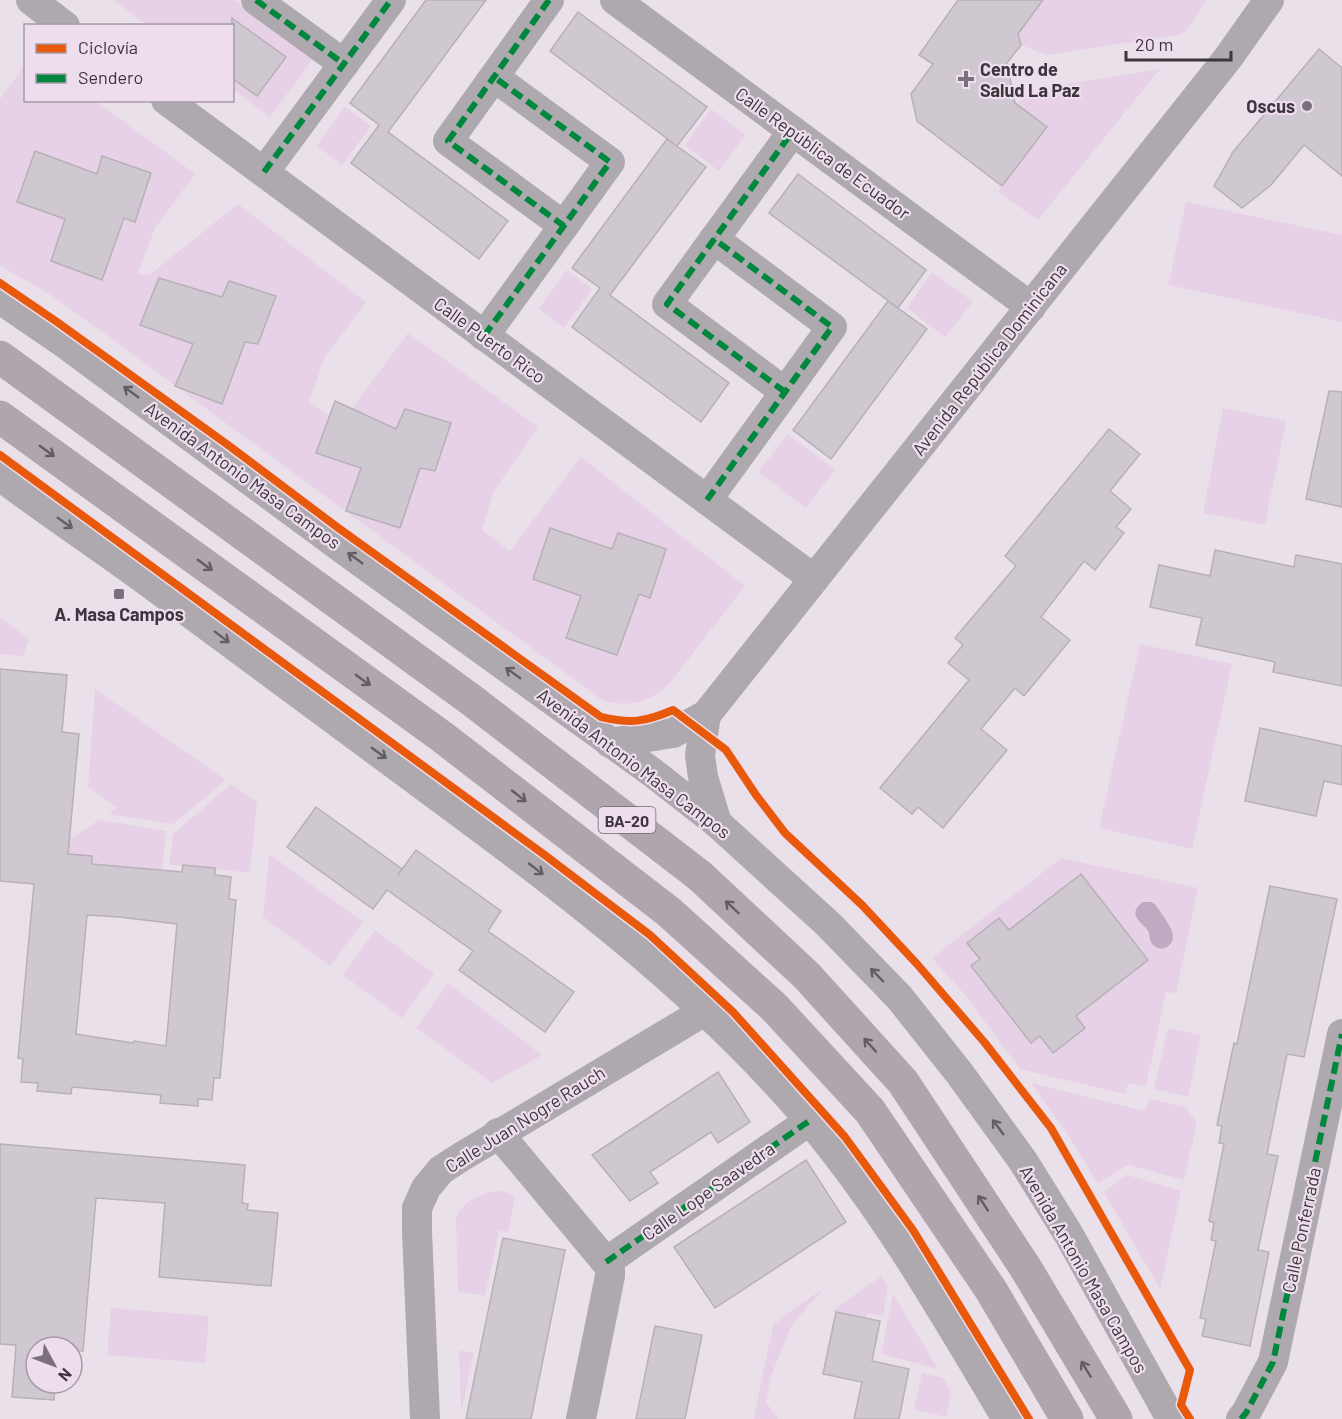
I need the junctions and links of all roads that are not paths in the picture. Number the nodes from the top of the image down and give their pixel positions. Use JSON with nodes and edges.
{"nodes":[{"id":1,"x":31,"y":0,"type":"edge"},
{"id":2,"x":256,"y":0,"type":"edge"},
{"id":3,"x":391,"y":0,"type":"edge"},
{"id":4,"x":549,"y":0,"type":"edge"},
{"id":5,"x":615,"y":0,"type":"edge"},
{"id":6,"x":1269,"y":0,"type":"edge"},
{"id":7,"x":62,"y":24,"type":"edge"},
{"id":8,"x":344,"y":64,"type":"junction"},
{"id":9,"x":494,"y":77,"type":"junction"},
{"id":10,"x":169,"y":102,"type":"edge"},
{"id":11,"x":793,"y":131,"type":"junction"},
{"id":12,"x":264,"y":172,"type":"junction"},
{"id":13,"x":564,"y":226,"type":"junction"},
{"id":14,"x":714,"y":239,"type":"junction"},
{"id":15,"x":0,"y":299,"type":"edge"},
{"id":16,"x":1031,"y":307,"type":"junction"},
{"id":17,"x":484,"y":336,"type":"junction"},
{"id":18,"x":0,"y":357,"type":"edge"},
{"id":19,"x":785,"y":392,"type":"junction"},
{"id":20,"x":0,"y":417,"type":"edge"},
{"id":21,"x":0,"y":476,"type":"edge"},
{"id":22,"x":706,"y":500,"type":"junction"},
{"id":23,"x":814,"y":579,"type":"junction"},
{"id":24,"x":706,"y":714,"type":"junction"},
{"id":25,"x":610,"y":743,"type":"junction"},
{"id":26,"x":717,"y":823,"type":"junction"},
{"id":27,"x":705,"y":1011,"type":"junction"},
{"id":28,"x":1342,"y":1034,"type":"edge"},
{"id":29,"x":810,"y":1121,"type":"junction"},
{"id":30,"x":498,"y":1133,"type":"junction"},
{"id":31,"x":606,"y":1262,"type":"junction"},
{"id":32,"x":425,"y":1419,"type":"edge"},
{"id":33,"x":581,"y":1419,"type":"edge"},
{"id":34,"x":1007,"y":1419,"type":"edge"},
{"id":35,"x":1067,"y":1419,"type":"edge"},
{"id":36,"x":1116,"y":1419,"type":"edge"},
{"id":37,"x":1170,"y":1419,"type":"edge"},
{"id":38,"x":1241,"y":1419,"type":"edge"}],
"edges":[{"from":1,"to":7,"type":"street"},
{"from":2,"to":8,"type":"street"},
{"from":3,"to":8,"type":"street"},
{"from":4,"to":9,"type":"street"},
{"from":5,"to":11,"type":"street","name":"Calle República de Ecuador"},
{"from":6,"to":16,"type":"street","name":"Avenida República Dominicana"},
{"from":8,"to":12,"type":"street"},
{"from":9,"to":13,"type":"street"},
{"from":9,"to":13,"type":"street"},
{"from":10,"to":12,"type":"street","name":"Calle Puerto Rico"},
{"from":11,"to":14,"type":"street"},
{"from":11,"to":16,"type":"street","name":"Calle República de Ecuador"},
{"from":12,"to":17,"type":"street","name":"Calle Puerto Rico"},
{"from":13,"to":17,"type":"street"},
{"from":14,"to":19,"type":"street"},
{"from":14,"to":19,"type":"street"},
{"from":25,"to":15,"type":"street","name":"Avenida Antonio Masa Campos","one_way":true},
{"from":16,"to":23,"type":"street","name":"Avenida República Dominicana"},
{"from":17,"to":22,"type":"street","name":"Calle Puerto Rico"},
{"from":36,"to":18,"type":"highway","number":"BA-20","one_way":true},
{"from":19,"to":22,"type":"street"},
{"from":20,"to":35,"type":"highway","number":"BA-20","one_way":true},
{"from":21,"to":27,"type":"street","one_way":true},
{"from":22,"to":23,"type":"street","name":"Calle Puerto Rico"},
{"from":23,"to":24,"type":"street","name":"Avenida República Dominicana"},
{"from":24,"to":25,"type":"street","name":"Avenida República Dominicana"},
{"from":24,"to":26,"type":"street"},
{"from":25,"to":26,"type":"street","name":"Avenida Antonio Masa Campos"},
{"from":37,"to":26,"type":"street","name":"Avenida Antonio Masa Campos","one_way":true},
{"from":27,"to":29,"type":"street"},
{"from":27,"to":30,"type":"street","name":"Calle Juan Nogre Rauch"},
{"from":28,"to":38,"type":"street","name":"Calle Ponferrada"},
{"from":29,"to":31,"type":"street","name":"Calle Lope Saavedra"},
{"from":29,"to":34,"type":"street"},
{"from":30,"to":31,"type":"street"},
{"from":30,"to":32,"type":"street","name":"Calle Juan Nogre Rauch"},
{"from":31,"to":33,"type":"street"}]}
